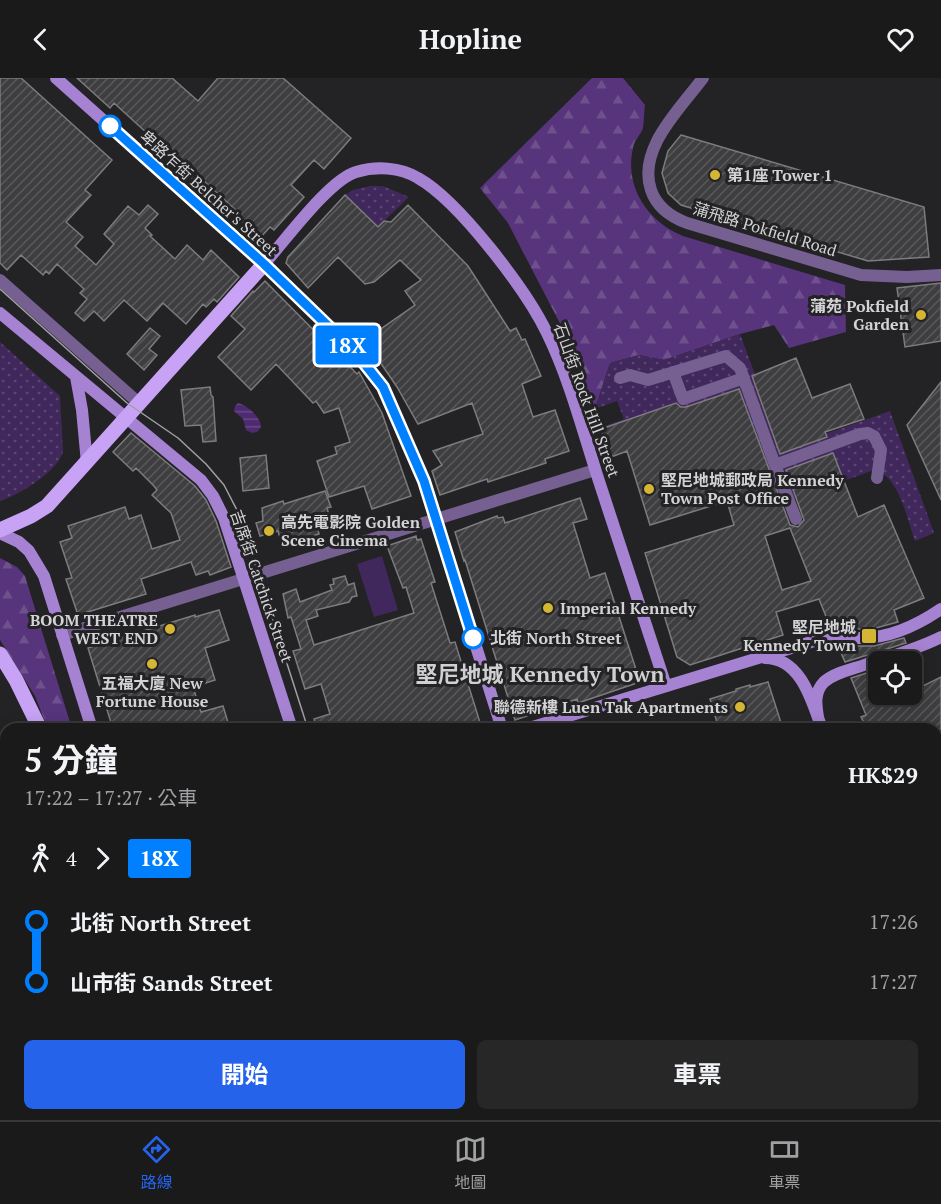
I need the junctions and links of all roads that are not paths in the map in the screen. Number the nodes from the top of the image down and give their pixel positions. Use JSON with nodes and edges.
{"nodes":[{"id":1,"x":56,"y":78,"type":"edge"},
{"id":2,"x":703,"y":78,"type":"edge"},
{"id":3,"x":264,"y":264,"type":"junction"},
{"id":4,"x":941,"y":275,"type":"edge"},
{"id":5,"x":0,"y":280,"type":"edge"},
{"id":6,"x":0,"y":312,"type":"edge"},
{"id":7,"x":673,"y":372,"type":"junction"},
{"id":8,"x":76,"y":377,"type":"junction"},
{"id":9,"x":620,"y":378,"type":"dead end"},
{"id":10,"x":744,"y":378,"type":"junction"},
{"id":11,"x":140,"y":404,"type":"junction"},
{"id":12,"x":127,"y":418,"type":"junction"},
{"id":13,"x":87,"y":463,"type":"junction"},
{"id":14,"x":774,"y":465,"type":"junction"},
{"id":15,"x":596,"y":470,"type":"junction"},
{"id":16,"x":877,"y":478,"type":"dead end"},
{"id":17,"x":436,"y":519,"type":"junction"},
{"id":18,"x":796,"y":519,"type":"dead end"},
{"id":19,"x":0,"y":532,"type":"edge"},
{"id":20,"x":244,"y":579,"type":"junction"},
{"id":21,"x":941,"y":609,"type":"edge"},
{"id":22,"x":62,"y":635,"type":"junction"},
{"id":23,"x":941,"y":637,"type":"edge"},
{"id":24,"x":0,"y":654,"type":"edge"},
{"id":25,"x":761,"y":658,"type":"junction"},
{"id":26,"x":666,"y":686,"type":"junction"},
{"id":27,"x":37,"y":723,"type":"edge"},
{"id":28,"x":90,"y":723,"type":"edge"},
{"id":29,"x":290,"y":723,"type":"edge"},
{"id":30,"x":500,"y":723,"type":"edge"},
{"id":31,"x":546,"y":723,"type":"edge"},
{"id":32,"x":820,"y":723,"type":"edge"}],
"edges":[{"from":1,"to":3,"type":"main road","name":"卑路乍街 Belcher's Street"},
{"from":2,"to":4,"type":"street","name":"蒲飛路 Pokfield Road"},
{"from":3,"to":11,"type":"main road"},
{"from":3,"to":15,"type":"main road","name":"石山街 Rock Hill Street"},
{"from":3,"to":17,"type":"main road","name":"卑路乍街 Belcher's Street"},
{"from":5,"to":11,"type":"street"},
{"from":6,"to":8,"type":"main road","name":"吉席街 Catchick Street"},
{"from":7,"to":9,"type":"street"},
{"from":7,"to":10,"type":"street"},
{"from":7,"to":10,"type":"street"},
{"from":8,"to":12,"type":"main road","name":"吉席街 Catchick Street"},
{"from":8,"to":13,"type":"main road"},
{"from":10,"to":14,"type":"street"},
{"from":11,"to":12,"type":"main road"},
{"from":12,"to":13,"type":"main road"},
{"from":12,"to":20,"type":"main road","name":"吉席街 Catchick Street"},
{"from":13,"to":19,"type":"main road"},
{"from":14,"to":16,"type":"street"},
{"from":14,"to":18,"type":"street"},
{"from":15,"to":17,"type":"street"},
{"from":15,"to":26,"type":"main road","name":"石山街 Rock Hill Street"},
{"from":17,"to":20,"type":"street"},
{"from":17,"to":30,"type":"main road","name":"卑路乍街 Belcher's Street"},
{"from":19,"to":22,"type":"main road"},
{"from":20,"to":22,"type":"street"},
{"from":20,"to":29,"type":"main road","name":"吉席街 Catchick Street"},
{"from":21,"to":25,"type":"main road"},
{"from":22,"to":28,"type":"main road"},
{"from":23,"to":32,"type":"main road"},
{"from":24,"to":27,"type":"main road"},
{"from":25,"to":26,"type":"main road"},
{"from":25,"to":32,"type":"main road"},
{"from":26,"to":31,"type":"main road"}]}
